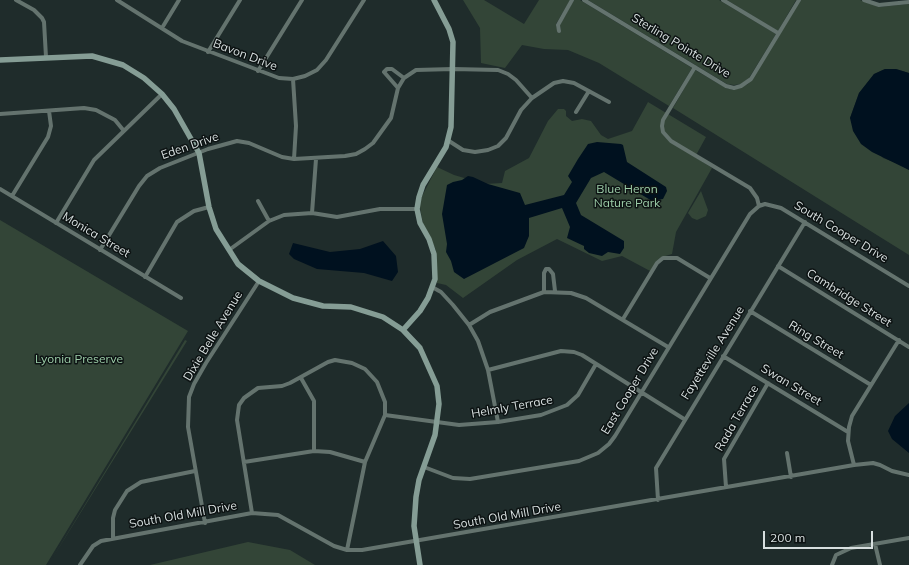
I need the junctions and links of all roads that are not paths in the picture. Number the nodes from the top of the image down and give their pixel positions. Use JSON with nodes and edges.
{"nodes":[{"id":1,"x":16,"y":0,"type":"edge"},
{"id":2,"x":118,"y":0,"type":"edge"},
{"id":3,"x":179,"y":0,"type":"edge"},
{"id":4,"x":240,"y":0,"type":"edge"},
{"id":5,"x":302,"y":0,"type":"edge"},
{"id":6,"x":364,"y":0,"type":"edge"},
{"id":7,"x":434,"y":0,"type":"edge"},
{"id":8,"x":572,"y":0,"type":"edge"},
{"id":9,"x":584,"y":0,"type":"edge"},
{"id":10,"x":723,"y":0,"type":"edge"},
{"id":11,"x":799,"y":0,"type":"edge"},
{"id":12,"x":864,"y":0,"type":"edge"},
{"id":13,"x":909,"y":2,"type":"edge"},
{"id":14,"x":162,"y":28,"type":"junction"},
{"id":15,"x":559,"y":31,"type":"dead end"},
{"id":16,"x":778,"y":33,"type":"junction"},
{"id":17,"x":208,"y":52,"type":"junction"},
{"id":18,"x":46,"y":57,"type":"junction"},
{"id":19,"x":0,"y":60,"type":"edge"},
{"id":20,"x":695,"y":67,"type":"junction"},
{"id":21,"x":453,"y":69,"type":"junction"},
{"id":22,"x":258,"y":71,"type":"junction"},
{"id":23,"x":404,"y":78,"type":"junction"},
{"id":24,"x":293,"y":79,"type":"junction"},
{"id":25,"x":398,"y":88,"type":"junction"},
{"id":26,"x":589,"y":90,"type":"junction"},
{"id":27,"x":162,"y":94,"type":"junction"},
{"id":28,"x":532,"y":98,"type":"junction"},
{"id":29,"x":609,"y":102,"type":"dead end"},
{"id":30,"x":49,"y":111,"type":"junction"},
{"id":31,"x":576,"y":112,"type":"dead end"},
{"id":32,"x":0,"y":114,"type":"edge"},
{"id":33,"x":124,"y":131,"type":"junction"},
{"id":34,"x":448,"y":141,"type":"junction"},
{"id":35,"x":199,"y":153,"type":"junction"},
{"id":36,"x":294,"y":159,"type":"junction"},
{"id":37,"x":316,"y":159,"type":"junction"},
{"id":38,"x":0,"y":189,"type":"edge"},
{"id":39,"x":12,"y":196,"type":"junction"},
{"id":40,"x":258,"y":201,"type":"dead end"},
{"id":41,"x":759,"y":206,"type":"junction"},
{"id":42,"x":208,"y":207,"type":"junction"},
{"id":43,"x":417,"y":209,"type":"junction"},
{"id":44,"x":312,"y":213,"type":"junction"},
{"id":45,"x":269,"y":221,"type":"junction"},
{"id":46,"x":805,"y":222,"type":"junction"},
{"id":47,"x":56,"y":223,"type":"junction"},
{"id":48,"x":100,"y":250,"type":"junction"},
{"id":49,"x":229,"y":250,"type":"junction"},
{"id":50,"x":778,"y":266,"type":"junction"},
{"id":51,"x":145,"y":277,"type":"junction"},
{"id":52,"x":710,"y":278,"type":"junction"},
{"id":53,"x":259,"y":281,"type":"junction"},
{"id":54,"x":909,"y":286,"type":"edge"},
{"id":55,"x":432,"y":288,"type":"junction"},
{"id":56,"x":555,"y":291,"type":"junction"},
{"id":57,"x":544,"y":292,"type":"junction"},
{"id":58,"x":181,"y":298,"type":"dead end"},
{"id":59,"x":750,"y":311,"type":"junction"},
{"id":60,"x":623,"y":319,"type":"junction"},
{"id":61,"x":469,"y":325,"type":"junction"},
{"id":62,"x":403,"y":330,"type":"junction"},
{"id":63,"x":899,"y":340,"type":"junction"},
{"id":64,"x":668,"y":347,"type":"junction"},
{"id":65,"x":909,"y":347,"type":"edge"},
{"id":66,"x":723,"y":356,"type":"junction"},
{"id":67,"x":596,"y":364,"type":"junction"},
{"id":68,"x":488,"y":370,"type":"junction"},
{"id":69,"x":302,"y":378,"type":"junction"},
{"id":70,"x":768,"y":383,"type":"junction"},
{"id":71,"x":871,"y":385,"type":"junction"},
{"id":72,"x":640,"y":392,"type":"junction"},
{"id":73,"x":385,"y":415,"type":"junction"},
{"id":74,"x":684,"y":419,"type":"junction"},
{"id":75,"x":498,"y":422,"type":"junction"},
{"id":76,"x":437,"y":423,"type":"junction"},
{"id":77,"x":848,"y":432,"type":"junction"},
{"id":78,"x":314,"y":451,"type":"junction"},
{"id":79,"x":787,"y":453,"type":"dead end"},
{"id":80,"x":244,"y":462,"type":"junction"},
{"id":81,"x":365,"y":462,"type":"junction"},
{"id":82,"x":854,"y":465,"type":"junction"},
{"id":83,"x":424,"y":467,"type":"junction"},
{"id":84,"x":195,"y":471,"type":"junction"},
{"id":85,"x":791,"y":476,"type":"junction"},
{"id":86,"x":909,"y":476,"type":"edge"},
{"id":87,"x":726,"y":487,"type":"junction"},
{"id":88,"x":658,"y":500,"type":"junction"},
{"id":89,"x":252,"y":513,"type":"junction"},
{"id":90,"x":205,"y":523,"type":"junction"},
{"id":91,"x":113,"y":538,"type":"junction"},
{"id":92,"x":909,"y":538,"type":"edge"},
{"id":93,"x":416,"y":542,"type":"junction"},
{"id":94,"x":875,"y":544,"type":"junction"},
{"id":95,"x":347,"y":550,"type":"junction"},
{"id":96,"x":80,"y":565,"type":"edge"},
{"id":97,"x":420,"y":565,"type":"edge"},
{"id":98,"x":832,"y":565,"type":"edge"},
{"id":99,"x":880,"y":565,"type":"edge"}],
"edges":[{"from":1,"to":18,"type":"street"},
{"from":2,"to":14,"type":"street","name":"Bavon Drive"},
{"from":3,"to":14,"type":"street"},
{"from":4,"to":17,"type":"street"},
{"from":5,"to":22,"type":"street"},
{"from":6,"to":24,"type":"street","name":"Bavon Drive"},
{"from":7,"to":21,"type":"street"},
{"from":8,"to":15,"type":"street"},
{"from":9,"to":20,"type":"street","name":"Sterling Pointe Drive"},
{"from":10,"to":16,"type":"street"},
{"from":11,"to":16,"type":"street","name":"Sterling Pointe Drive"},
{"from":12,"to":13,"type":"street"},
{"from":14,"to":17,"type":"street","name":"Bavon Drive"},
{"from":16,"to":20,"type":"street","name":"Sterling Pointe Drive"},
{"from":17,"to":22,"type":"street","name":"Bavon Drive"},
{"from":18,"to":19,"type":"street"},
{"from":18,"to":27,"type":"street"},
{"from":20,"to":41,"type":"street"},
{"from":21,"to":23,"type":"street"},
{"from":21,"to":28,"type":"street"},
{"from":21,"to":34,"type":"street"},
{"from":22,"to":24,"type":"street","name":"Bavon Drive"},
{"from":23,"to":25,"type":"street","name":"Eden Drive"},
{"from":23,"to":25,"type":"street"},
{"from":24,"to":36,"type":"street"},
{"from":25,"to":37,"type":"street","name":"Eden Drive"},
{"from":26,"to":28,"type":"street"},
{"from":26,"to":29,"type":"street"},
{"from":26,"to":31,"type":"street"},
{"from":27,"to":33,"type":"street"},
{"from":27,"to":35,"type":"street"},
{"from":28,"to":34,"type":"street"},
{"from":30,"to":32,"type":"street"},
{"from":30,"to":33,"type":"street"},
{"from":30,"to":39,"type":"street"},
{"from":33,"to":47,"type":"street"},
{"from":34,"to":43,"type":"street"},
{"from":35,"to":36,"type":"street","name":"Eden Drive"},
{"from":35,"to":42,"type":"street"},
{"from":35,"to":48,"type":"street","name":"Eden Drive"},
{"from":36,"to":37,"type":"street","name":"Eden Drive"},
{"from":37,"to":44,"type":"street"},
{"from":38,"to":39,"type":"street","name":"Monica Street"},
{"from":39,"to":47,"type":"street","name":"Monica Street"},
{"from":40,"to":45,"type":"street"},
{"from":41,"to":46,"type":"street","name":"South Cooper Drive"},
{"from":41,"to":52,"type":"street","name":"East Cooper Drive"},
{"from":42,"to":49,"type":"street"},
{"from":42,"to":51,"type":"street"},
{"from":43,"to":44,"type":"street"},
{"from":43,"to":55,"type":"street"},
{"from":44,"to":45,"type":"street"},
{"from":45,"to":49,"type":"street"},
{"from":46,"to":50,"type":"street","name":"Fayetteville Avenue"},
{"from":46,"to":54,"type":"street","name":"South Cooper Drive"},
{"from":47,"to":48,"type":"street","name":"Monica Street"},
{"from":48,"to":51,"type":"street","name":"Monica Street"},
{"from":49,"to":53,"type":"street"},
{"from":50,"to":59,"type":"street","name":"Fayetteville Avenue"},
{"from":50,"to":63,"type":"street","name":"Cambridge Street"},
{"from":51,"to":58,"type":"street","name":"Monica Street"},
{"from":52,"to":60,"type":"street"},
{"from":52,"to":64,"type":"street","name":"East Cooper Drive"},
{"from":53,"to":62,"type":"street"},
{"from":53,"to":84,"type":"street","name":"Dixie Belle Avenue"},
{"from":55,"to":61,"type":"street"},
{"from":55,"to":62,"type":"street"},
{"from":56,"to":57,"type":"street"},
{"from":56,"to":57,"type":"street"},
{"from":56,"to":60,"type":"street"},
{"from":57,"to":61,"type":"street"},
{"from":59,"to":66,"type":"street","name":"Fayetteville Avenue"},
{"from":59,"to":71,"type":"street","name":"Ring Street"},
{"from":60,"to":64,"type":"street"},
{"from":61,"to":68,"type":"street"},
{"from":62,"to":76,"type":"street"},
{"from":63,"to":65,"type":"street","name":"Cambridge Street"},
{"from":63,"to":71,"type":"street"},
{"from":64,"to":72,"type":"street","name":"East Cooper Drive"},
{"from":66,"to":70,"type":"street","name":"Swan Street"},
{"from":66,"to":74,"type":"street","name":"Fayetteville Avenue"},
{"from":67,"to":68,"type":"street"},
{"from":67,"to":72,"type":"street"},
{"from":67,"to":75,"type":"street","name":"Helmly Terrace"},
{"from":68,"to":75,"type":"street"},
{"from":69,"to":73,"type":"street"},
{"from":69,"to":78,"type":"street"},
{"from":69,"to":80,"type":"street"},
{"from":70,"to":77,"type":"street","name":"Swan Street"},
{"from":70,"to":87,"type":"street","name":"Rada Terrace"},
{"from":71,"to":77,"type":"street"},
{"from":72,"to":74,"type":"street"},
{"from":72,"to":83,"type":"street","name":"East Cooper Drive"},
{"from":73,"to":76,"type":"street","name":"Helmly Terrace"},
{"from":73,"to":81,"type":"street"},
{"from":74,"to":88,"type":"street","name":"Fayetteville Avenue"},
{"from":75,"to":76,"type":"street","name":"Helmly Terrace"},
{"from":76,"to":83,"type":"street"},
{"from":77,"to":82,"type":"street"},
{"from":78,"to":80,"type":"street"},
{"from":78,"to":81,"type":"street"},
{"from":79,"to":85,"type":"street"},
{"from":80,"to":89,"type":"street"},
{"from":81,"to":95,"type":"street"},
{"from":82,"to":85,"type":"street","name":"South Old Mill Drive"},
{"from":82,"to":86,"type":"street","name":"South Old Mill Drive"},
{"from":83,"to":93,"type":"street"},
{"from":84,"to":90,"type":"street","name":"Dixie Belle Avenue"},
{"from":84,"to":91,"type":"street"},
{"from":85,"to":87,"type":"street","name":"South Old Mill Drive"},
{"from":87,"to":88,"type":"street","name":"South Old Mill Drive"},
{"from":88,"to":93,"type":"street","name":"South Old Mill Drive"},
{"from":89,"to":90,"type":"street","name":"South Old Mill Drive"},
{"from":89,"to":95,"type":"street","name":"South Old Mill Drive"},
{"from":90,"to":91,"type":"street","name":"South Old Mill Drive"},
{"from":91,"to":96,"type":"street","name":"South Old Mill Drive"},
{"from":92,"to":94,"type":"street"},
{"from":93,"to":95,"type":"street","name":"South Old Mill Drive"},
{"from":93,"to":97,"type":"street"},
{"from":94,"to":98,"type":"street"},
{"from":94,"to":99,"type":"street"}]}
